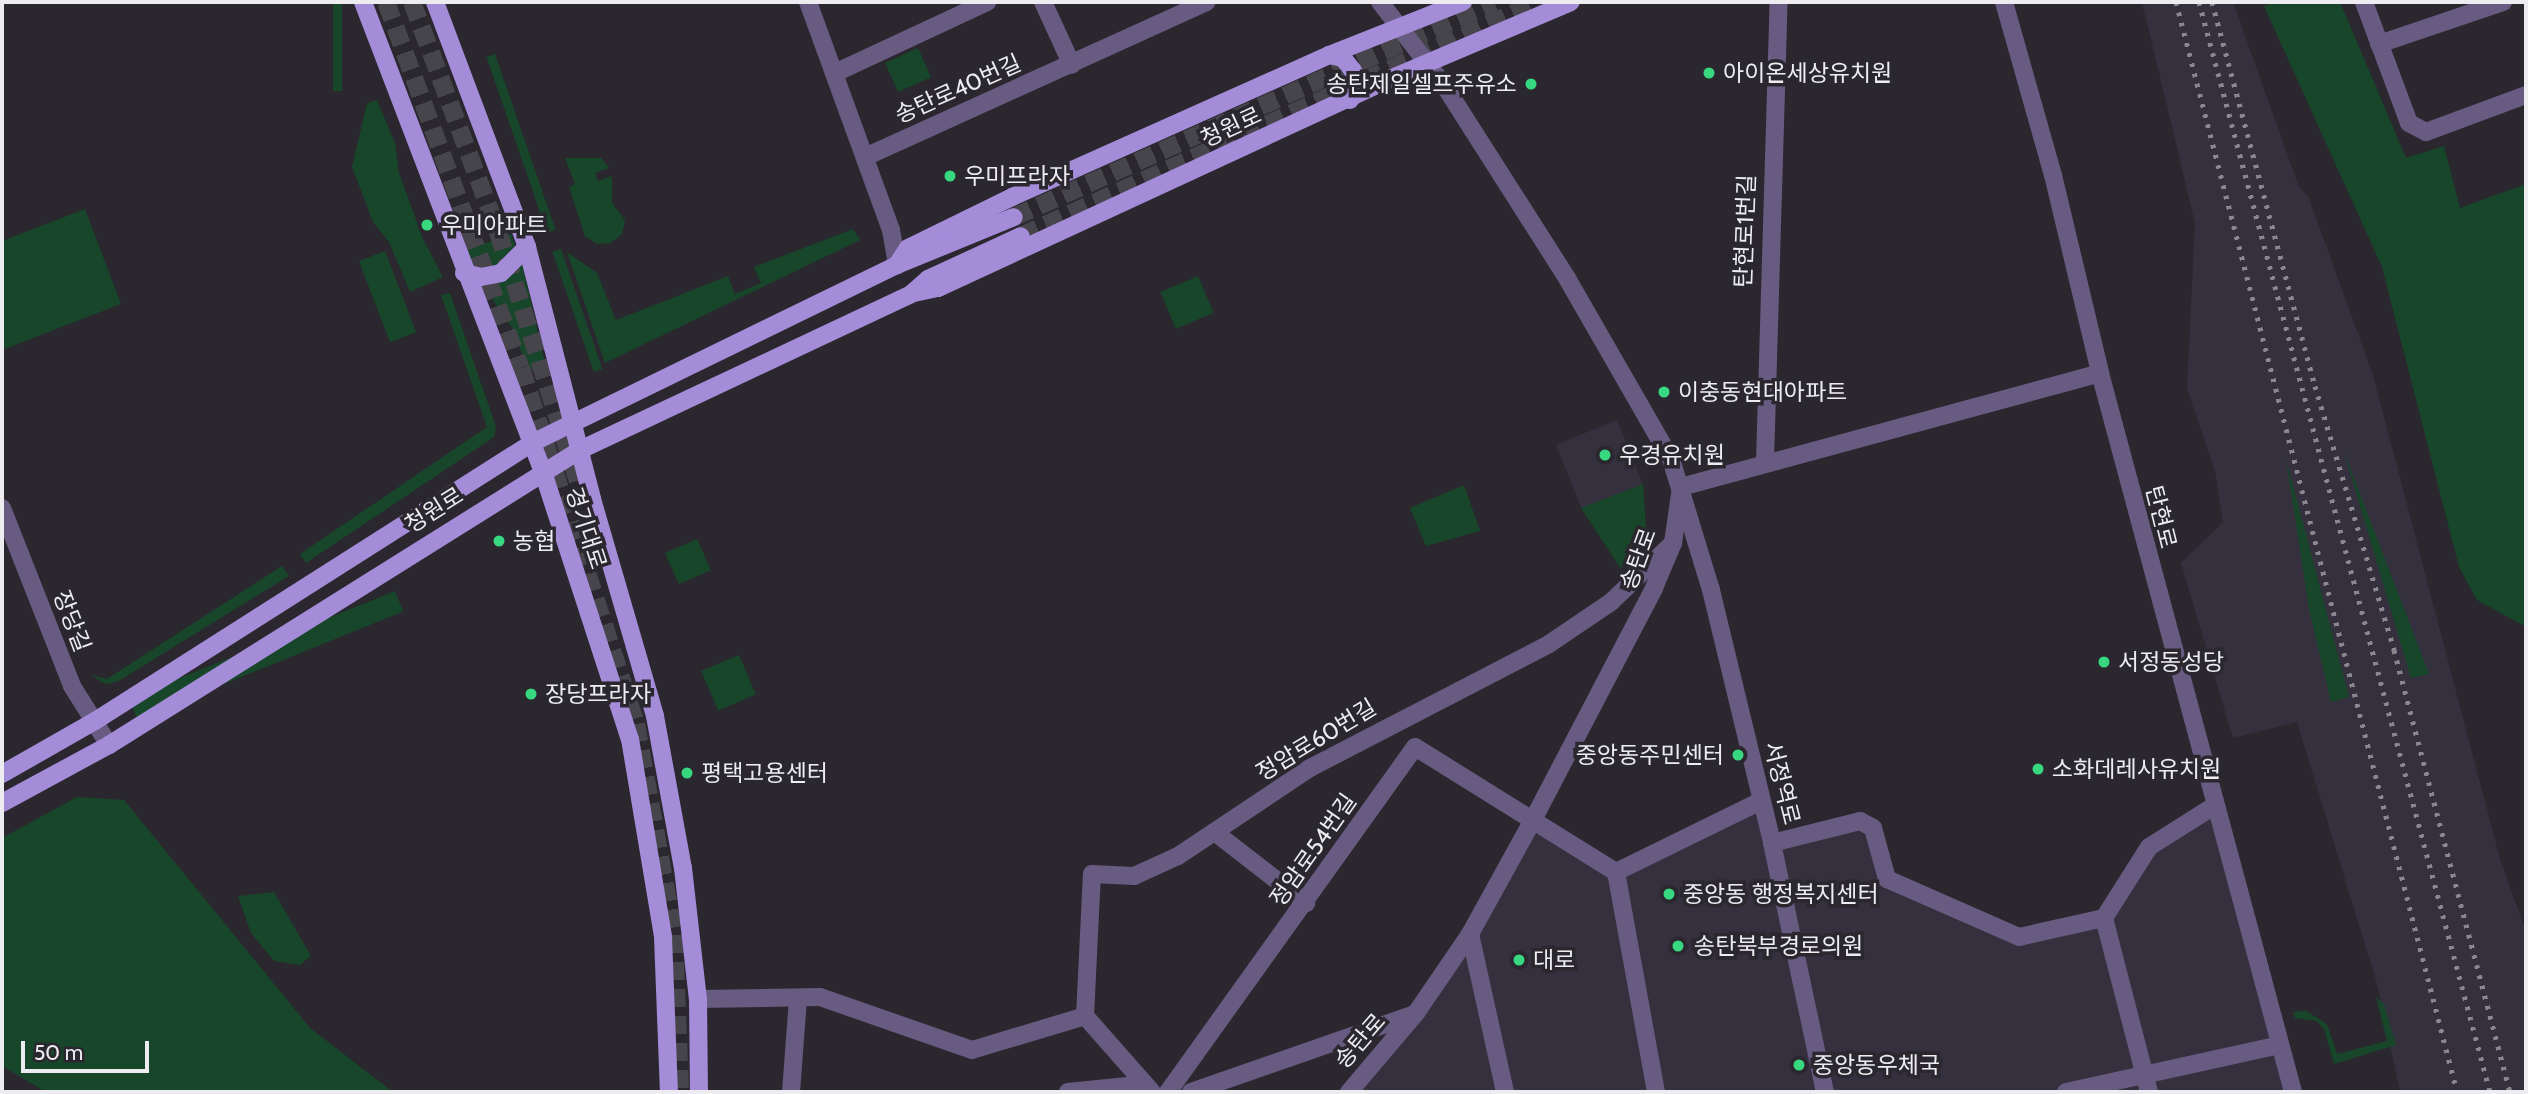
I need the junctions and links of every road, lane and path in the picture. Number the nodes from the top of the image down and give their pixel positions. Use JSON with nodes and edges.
{"nodes":[{"id":1,"x":363,"y":2,"type":"edge"},
{"id":2,"x":435,"y":2,"type":"edge"},
{"id":3,"x":808,"y":2,"type":"edge"},
{"id":4,"x":987,"y":2,"type":"edge"},
{"id":5,"x":1043,"y":2,"type":"edge"},
{"id":6,"x":1207,"y":2,"type":"edge"},
{"id":7,"x":1380,"y":2,"type":"edge"},
{"id":8,"x":1462,"y":2,"type":"edge"},
{"id":9,"x":1571,"y":2,"type":"edge"},
{"id":10,"x":1779,"y":2,"type":"edge"},
{"id":11,"x":2004,"y":2,"type":"edge"},
{"id":12,"x":2364,"y":2,"type":"edge"},
{"id":13,"x":2503,"y":2,"type":"edge"},
{"id":14,"x":1399,"y":26,"type":"junction"},
{"id":15,"x":2379,"y":44,"type":"junction"},
{"id":16,"x":1329,"y":55,"type":"junction"},
{"id":17,"x":1429,"y":64,"type":"junction"},
{"id":18,"x":1072,"y":65,"type":"junction"},
{"id":19,"x":837,"y":72,"type":"junction"},
{"id":20,"x":2526,"y":95,"type":"edge"},
{"id":21,"x":1350,"y":100,"type":"junction"},
{"id":22,"x":865,"y":157,"type":"junction"},
{"id":23,"x":1014,"y":216,"type":"tunnel mouth"},
{"id":24,"x":1021,"y":236,"type":"tunnel mouth"},
{"id":25,"x":527,"y":247,"type":"junction"},
{"id":26,"x":897,"y":265,"type":"junction"},
{"id":27,"x":464,"y":273,"type":"junction"},
{"id":28,"x":911,"y":294,"type":"junction"},
{"id":29,"x":2100,"y":373,"type":"junction"},
{"id":30,"x":573,"y":421,"type":"junction"},
{"id":31,"x":532,"y":443,"type":"junction"},
{"id":32,"x":580,"y":450,"type":"junction"},
{"id":33,"x":1765,"y":461,"type":"junction"},
{"id":34,"x":543,"y":472,"type":"junction"},
{"id":35,"x":1681,"y":487,"type":"junction"},
{"id":36,"x":2,"y":508,"type":"edge"},
{"id":37,"x":1674,"y":543,"type":"junction"},
{"id":38,"x":95,"y":721,"type":"junction"},
{"id":39,"x":109,"y":745,"type":"junction"},
{"id":40,"x":2,"y":774,"type":"edge"},
{"id":41,"x":1761,"y":802,"type":"junction"},
{"id":42,"x":2,"y":803,"type":"edge"},
{"id":43,"x":2214,"y":806,"type":"junction"},
{"id":44,"x":1534,"y":818,"type":"junction"},
{"id":45,"x":1216,"y":834,"type":"junction"},
{"id":46,"x":1772,"y":843,"type":"junction"},
{"id":47,"x":1616,"y":872,"type":"junction"},
{"id":48,"x":1306,"y":903,"type":"junction"},
{"id":49,"x":2104,"y":918,"type":"junction"},
{"id":50,"x":1470,"y":933,"type":"junction"},
{"id":51,"x":798,"y":998,"type":"junction"},
{"id":52,"x":698,"y":999,"type":"junction"},
{"id":53,"x":1416,"y":1013,"type":"junction"},
{"id":54,"x":1085,"y":1016,"type":"junction"},
{"id":55,"x":2280,"y":1045,"type":"junction"},
{"id":56,"x":2143,"y":1074,"type":"junction"},
{"id":57,"x":1148,"y":1088,"type":"edge"},
{"id":58,"x":669,"y":1092,"type":"edge"},
{"id":59,"x":699,"y":1092,"type":"edge"},
{"id":60,"x":791,"y":1092,"type":"edge"},
{"id":61,"x":1068,"y":1092,"type":"edge"},
{"id":62,"x":1168,"y":1092,"type":"edge"},
{"id":63,"x":1191,"y":1092,"type":"edge"},
{"id":64,"x":1349,"y":1092,"type":"edge"},
{"id":65,"x":1505,"y":1092,"type":"edge"},
{"id":66,"x":1656,"y":1092,"type":"edge"},
{"id":67,"x":1825,"y":1092,"type":"edge"},
{"id":68,"x":2066,"y":1092,"type":"edge"},
{"id":69,"x":2149,"y":1092,"type":"edge"},
{"id":70,"x":2293,"y":1092,"type":"edge"}],
"edges":[{"from":1,"to":27,"type":"main road","name":"경기대로"},
{"from":2,"to":25,"type":"main road","name":"경기대로"},
{"from":3,"to":19,"type":"street"},
{"from":4,"to":19,"type":"street"},
{"from":5,"to":18,"type":"street"},
{"from":6,"to":18,"type":"street","name":"송탄로40번길"},
{"from":7,"to":14,"type":"street","name":"송탄로"},
{"from":8,"to":14,"type":"main road","name":"청원로"},
{"from":9,"to":17,"type":"main road","name":"청원로"},
{"from":10,"to":33,"type":"street","name":"탄현로1번길"},
{"from":11,"to":29,"type":"street","name":"탄현로"},
{"from":12,"to":15,"type":"street"},
{"from":13,"to":15,"type":"street"},
{"from":14,"to":16,"type":"main road","name":"청원로"},
{"from":14,"to":17,"type":"street","name":"송탄로"},
{"from":15,"to":20,"type":"street"},
{"from":16,"to":21,"type":"main road"},
{"from":16,"to":26,"type":"main road","name":"청원로"},
{"from":17,"to":21,"type":"main road","name":"청원로"},
{"from":17,"to":35,"type":"street","name":"송탄로"},
{"from":18,"to":22,"type":"street","name":"송탄로40번길"},
{"from":19,"to":22,"type":"street"},
{"from":21,"to":28,"type":"main road","name":"청원로"},
{"from":22,"to":26,"type":"street"},
{"from":23,"to":26,"type":"main road","name":"청원로"},
{"from":24,"to":28,"type":"main road","name":"청원로"},
{"from":25,"to":27,"type":"main road"},
{"from":25,"to":30,"type":"main road","name":"경기대로"},
{"from":26,"to":30,"type":"main road","name":"청원로"},
{"from":27,"to":31,"type":"main road","name":"경기대로"},
{"from":28,"to":32,"type":"main road","name":"청원로"},
{"from":29,"to":33,"type":"street"},
{"from":29,"to":43,"type":"street","name":"탄현로"},
{"from":30,"to":31,"type":"main road","name":"청원로"},
{"from":30,"to":32,"type":"main road","name":"경기대로"},
{"from":31,"to":34,"type":"main road","name":"경기대로"},
{"from":31,"to":38,"type":"main road","name":"청원로"},
{"from":32,"to":34,"type":"main road","name":"청원로"},
{"from":32,"to":52,"type":"main road","name":"경기대로"},
{"from":33,"to":35,"type":"street"},
{"from":34,"to":39,"type":"main road","name":"청원로"},
{"from":34,"to":58,"type":"main road","name":"경기대로"},
{"from":35,"to":37,"type":"street","name":"송탄로"},
{"from":35,"to":41,"type":"street","name":"서정역로"},
{"from":36,"to":38,"type":"street","name":"장당길"},
{"from":37,"to":44,"type":"street","name":"송탄로"},
{"from":37,"to":45,"type":"street","name":"정암로60번길"},
{"from":38,"to":39,"type":"street","name":"장당길"},
{"from":38,"to":40,"type":"main road","name":"청원로"},
{"from":39,"to":42,"type":"main road","name":"청원로"},
{"from":41,"to":46,"type":"street","name":"서정역로"},
{"from":41,"to":47,"type":"street"},
{"from":43,"to":49,"type":"street"},
{"from":43,"to":55,"type":"street","name":"탄현로"},
{"from":44,"to":47,"type":"street"},
{"from":44,"to":48,"type":"street","name":"정암로54번길"},
{"from":44,"to":50,"type":"street","name":"송탄로"},
{"from":45,"to":48,"type":"street"},
{"from":45,"to":54,"type":"street","name":"정암로60번길"},
{"from":46,"to":49,"type":"street"},
{"from":46,"to":67,"type":"street","name":"서정역로"},
{"from":47,"to":66,"type":"street"},
{"from":48,"to":62,"type":"street","name":"정암로54번길"},
{"from":49,"to":56,"type":"street"},
{"from":50,"to":53,"type":"street","name":"송탄로"},
{"from":50,"to":65,"type":"street"},
{"from":51,"to":52,"type":"street"},
{"from":51,"to":54,"type":"street"},
{"from":51,"to":60,"type":"street"},
{"from":52,"to":59,"type":"main road","name":"경기대로"},
{"from":53,"to":63,"type":"street"},
{"from":53,"to":64,"type":"street","name":"송탄로"},
{"from":54,"to":57,"type":"street"},
{"from":55,"to":56,"type":"street"},
{"from":55,"to":70,"type":"street","name":"탄현로"},
{"from":56,"to":68,"type":"street"},
{"from":56,"to":69,"type":"street"},
{"from":57,"to":61,"type":"street"}]}
